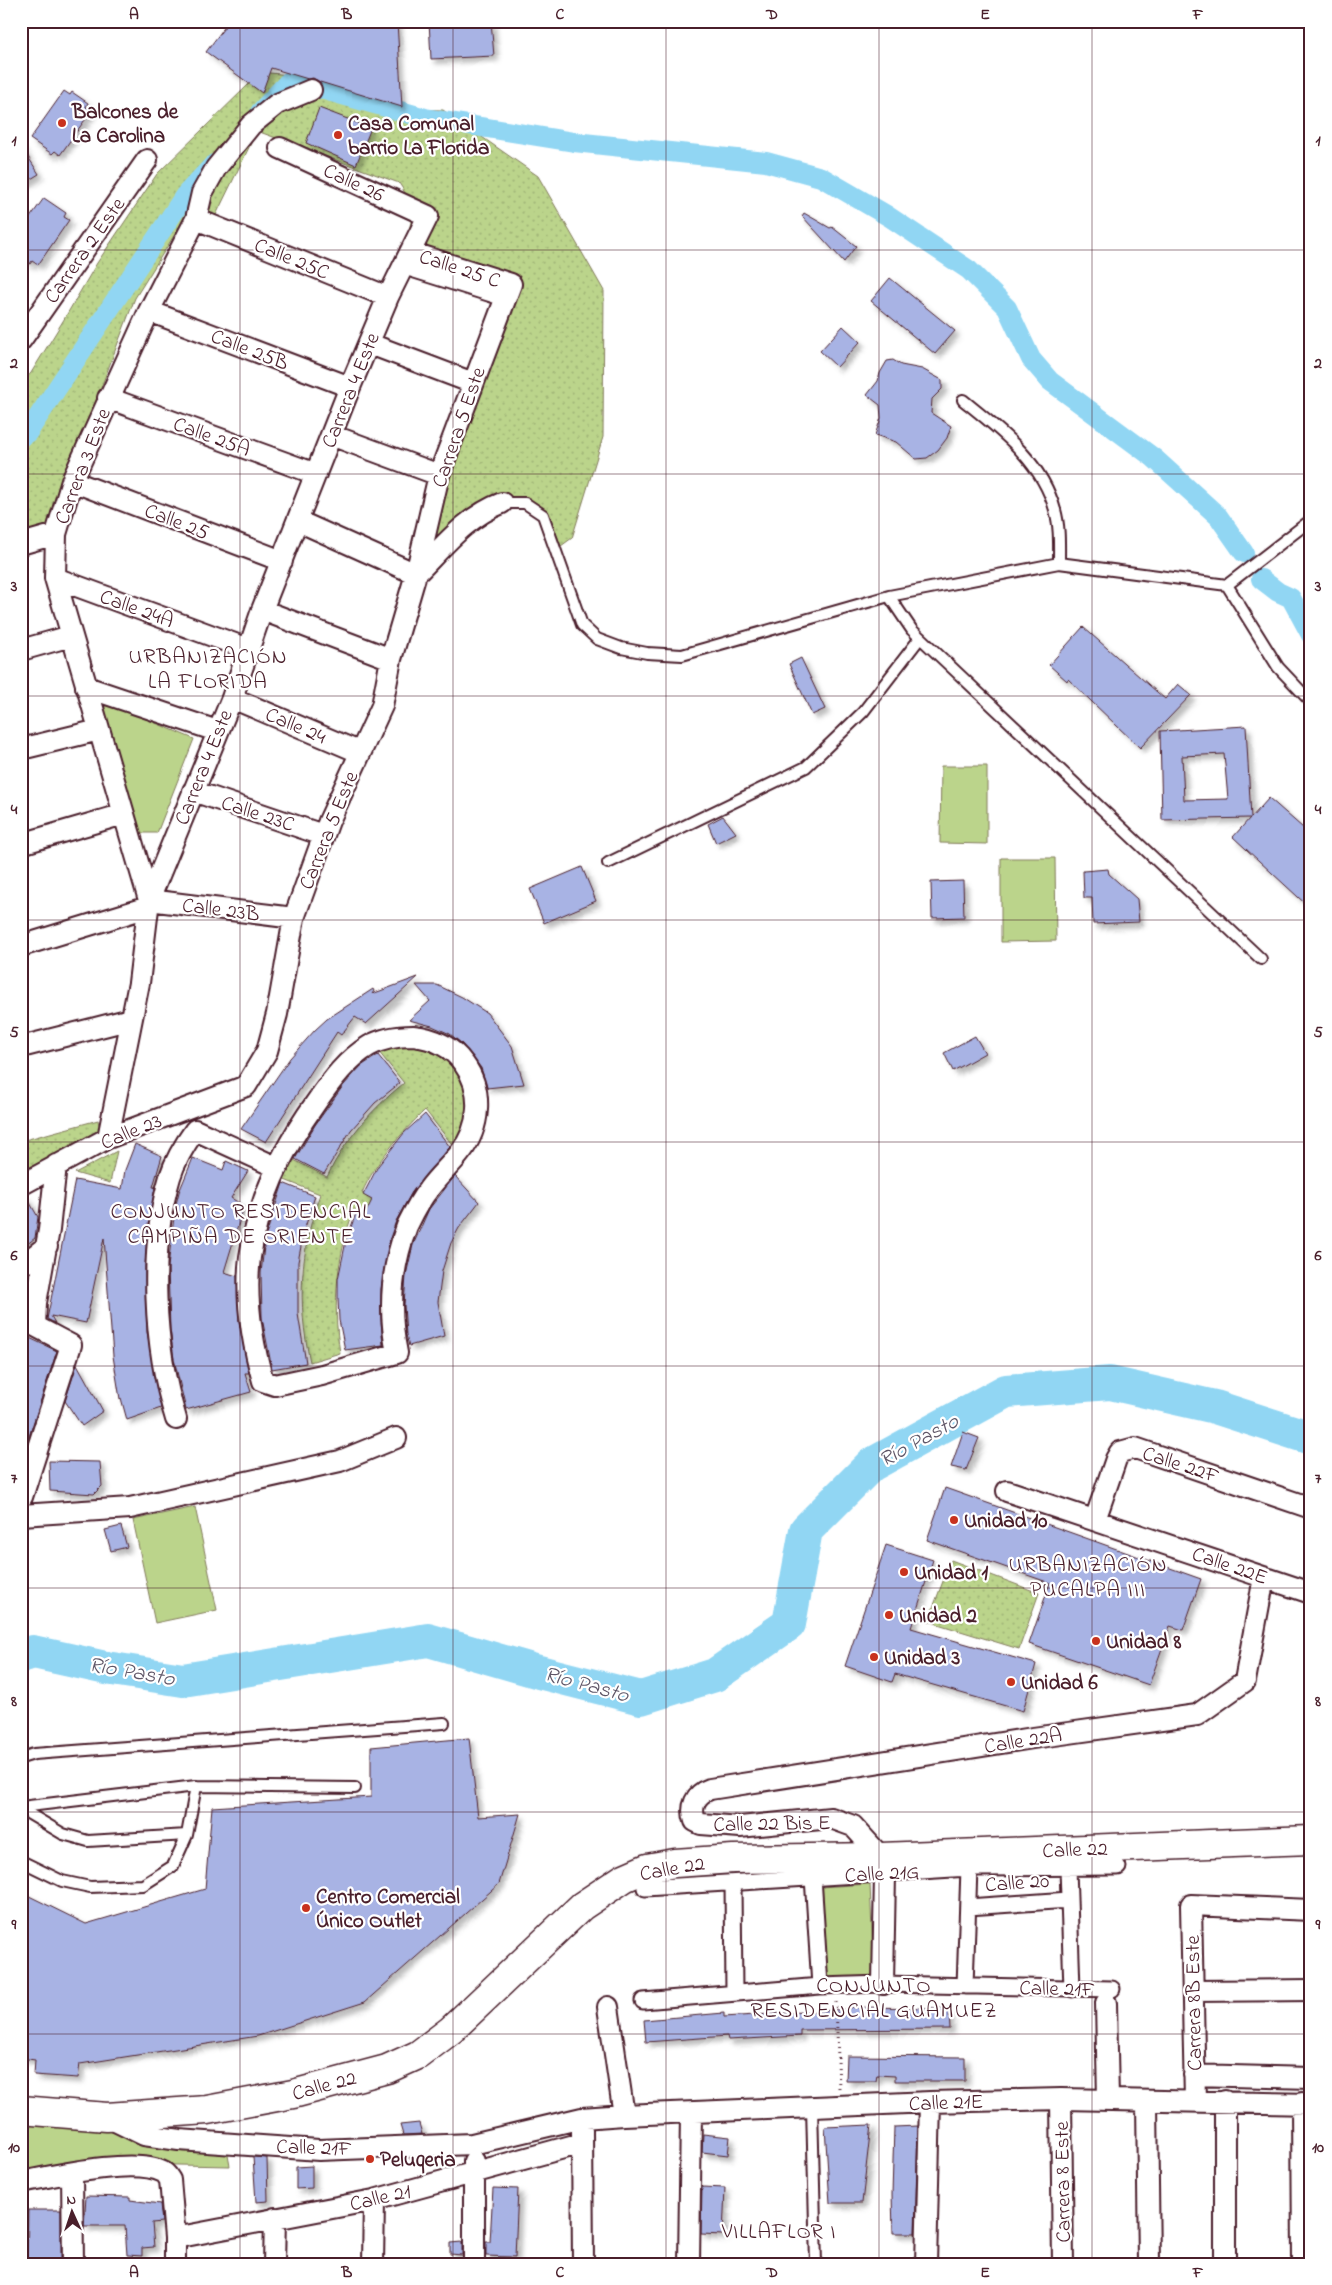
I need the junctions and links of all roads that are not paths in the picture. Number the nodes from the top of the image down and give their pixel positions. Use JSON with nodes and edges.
{"nodes":[{"id":1,"x":311,"y":90,"type":"dead end"},
{"id":2,"x":280,"y":148,"type":"dead end"},
{"id":3,"x":147,"y":160,"type":"dead end"},
{"id":4,"x":428,"y":216,"type":"joint"},
{"id":5,"x":196,"y":219,"type":"junction"},
{"id":6,"x":406,"y":259,"type":"junction"},
{"id":7,"x":504,"y":290,"type":"joint"},
{"id":8,"x":388,"y":297,"type":"junction"},
{"id":9,"x":149,"y":311,"type":"junction"},
{"id":10,"x":21,"y":340,"type":"edge"},
{"id":11,"x":370,"y":344,"type":"junction"},
{"id":12,"x":473,"y":383,"type":"junction"},
{"id":13,"x":350,"y":387,"type":"junction"},
{"id":14,"x":108,"y":398,"type":"junction"},
{"id":15,"x":962,"y":400,"type":"dead end"},
{"id":16,"x":331,"y":435,"type":"junction"},
{"id":17,"x":316,"y":474,"type":"junction"},
{"id":18,"x":439,"y":475,"type":"junction"},
{"id":19,"x":72,"y":481,"type":"junction"},
{"id":20,"x":502,"y":503,"type":"joint"},
{"id":21,"x":1311,"y":520,"type":"edge"},
{"id":22,"x":298,"y":521,"type":"junction"},
{"id":23,"x":56,"y":534,"type":"junction"},
{"id":24,"x":21,"y":544,"type":"edge"},
{"id":25,"x":282,"y":561,"type":"junction"},
{"id":26,"x":1059,"y":563,"type":"junction"},
{"id":27,"x":416,"y":574,"type":"junction"},
{"id":28,"x":54,"y":578,"type":"junction"},
{"id":29,"x":1227,"y":585,"type":"junction"},
{"id":30,"x":889,"y":596,"type":"junction"},
{"id":31,"x":262,"y":610,"type":"junction"},
{"id":32,"x":71,"y":636,"type":"junction"},
{"id":33,"x":920,"y":638,"type":"junction"},
{"id":34,"x":248,"y":648,"type":"junction"},
{"id":35,"x":21,"y":650,"type":"edge"},
{"id":36,"x":391,"y":659,"type":"junction"},
{"id":37,"x":86,"y":687,"type":"junction"},
{"id":38,"x":232,"y":698,"type":"junction"},
{"id":39,"x":1311,"y":702,"type":"edge"},
{"id":40,"x":99,"y":730,"type":"junction"},
{"id":41,"x":218,"y":732,"type":"junction"},
{"id":42,"x":21,"y":749,"type":"edge"},
{"id":43,"x":360,"y":752,"type":"junction"},
{"id":44,"x":193,"y":792,"type":"junction"},
{"id":45,"x":124,"y":814,"type":"junction"},
{"id":46,"x":323,"y":835,"type":"junction"},
{"id":47,"x":21,"y":844,"type":"edge"},
{"id":48,"x":608,"y":863,"type":"dead end"},
{"id":49,"x":149,"y":904,"type":"junction"},
{"id":50,"x":294,"y":918,"type":"junction"},
{"id":51,"x":21,"y":946,"type":"edge"},
{"id":52,"x":1261,"y":959,"type":"dead end"},
{"id":53,"x":132,"y":1019,"type":"junction"},
{"id":54,"x":21,"y":1047,"type":"edge"},
{"id":55,"x":246,"y":1086,"type":"joint"},
{"id":56,"x":188,"y":1108,"type":"junction"},
{"id":57,"x":196,"y":1130,"type":"junction"},
{"id":58,"x":108,"y":1138,"type":"junction"},
{"id":59,"x":56,"y":1165,"type":"junction"},
{"id":60,"x":276,"y":1167,"type":"junction"},
{"id":61,"x":21,"y":1185,"type":"edge"},
{"id":62,"x":47,"y":1246,"type":"junction"},
{"id":63,"x":21,"y":1266,"type":"edge"},
{"id":64,"x":28,"y":1324,"type":"edge"},
{"id":65,"x":176,"y":1419,"type":"dead end"},
{"id":66,"x":396,"y":1438,"type":"dead end"},
{"id":67,"x":1007,"y":1491,"type":"dead end"},
{"id":68,"x":22,"y":1506,"type":"edge"},
{"id":69,"x":1311,"y":1508,"type":"edge"},
{"id":70,"x":1095,"y":1520,"type":"junction"},
{"id":71,"x":1264,"y":1576,"type":"junction"},
{"id":72,"x":1311,"y":1593,"type":"edge"},
{"id":73,"x":444,"y":1723,"type":"dead end"},
{"id":74,"x":21,"y":1758,"type":"edge"},
{"id":75,"x":196,"y":1786,"type":"junction"},
{"id":76,"x":355,"y":1788,"type":"dead end"},
{"id":77,"x":693,"y":1805,"type":"joint"},
{"id":78,"x":21,"y":1808,"type":"edge"},
{"id":79,"x":187,"y":1835,"type":"junction"},
{"id":80,"x":1311,"y":1840,"type":"edge"},
{"id":81,"x":21,"y":1861,"type":"edge"},
{"id":82,"x":883,"y":1865,"type":"junction"},
{"id":83,"x":1118,"y":1867,"type":"dead end"},
{"id":84,"x":970,"y":1868,"type":"junction"},
{"id":85,"x":1068,"y":1868,"type":"junction"},
{"id":86,"x":812,"y":1877,"type":"junction"},
{"id":87,"x":733,"y":1883,"type":"junction"},
{"id":88,"x":646,"y":1888,"type":"dead end"},
{"id":89,"x":1069,"y":1900,"type":"junction"},
{"id":90,"x":968,"y":1907,"type":"junction"},
{"id":91,"x":1311,"y":1910,"type":"edge"},
{"id":92,"x":883,"y":1984,"type":"junction"},
{"id":93,"x":820,"y":1986,"type":"junction"},
{"id":94,"x":965,"y":1986,"type":"junction"},
{"id":95,"x":1072,"y":1989,"type":"junction"},
{"id":96,"x":1311,"y":1990,"type":"edge"},
{"id":97,"x":1193,"y":1991,"type":"junction"},
{"id":98,"x":734,"y":1993,"type":"junction"},
{"id":99,"x":1109,"y":1996,"type":"joint"},
{"id":100,"x":643,"y":2001,"type":"dead end"},
{"id":101,"x":608,"y":2008,"type":"dead end"},
{"id":102,"x":1194,"y":2075,"type":"junction"},
{"id":103,"x":1311,"y":2078,"type":"edge"},
{"id":104,"x":1061,"y":2099,"type":"junction"},
{"id":105,"x":1108,"y":2099,"type":"junction"},
{"id":106,"x":1195,"y":2101,"type":"junction"},
{"id":107,"x":1225,"y":2101,"type":"junction"},
{"id":108,"x":930,"y":2102,"type":"junction"},
{"id":109,"x":1147,"y":2102,"type":"junction"},
{"id":110,"x":1306,"y":2103,"type":"edge"},
{"id":111,"x":812,"y":2107,"type":"junction"},
{"id":112,"x":21,"y":2110,"type":"edge"},
{"id":113,"x":691,"y":2113,"type":"junction"},
{"id":114,"x":624,"y":2115,"type":"junction"},
{"id":115,"x":107,"y":2117,"type":"junction"},
{"id":116,"x":582,"y":2118,"type":"junction"},
{"id":117,"x":582,"y":2143,"type":"junction"},
{"id":118,"x":472,"y":2144,"type":"junction"},
{"id":119,"x":72,"y":2173,"type":"junction"},
{"id":120,"x":475,"y":2173,"type":"junction"},
{"id":121,"x":21,"y":2182,"type":"edge"},
{"id":122,"x":374,"y":2200,"type":"junction"},
{"id":123,"x":274,"y":2218,"type":"junction"},
{"id":124,"x":175,"y":2238,"type":"junction"},
{"id":125,"x":73,"y":2264,"type":"edge"},
{"id":126,"x":175,"y":2264,"type":"edge"},
{"id":127,"x":274,"y":2264,"type":"edge"},
{"id":128,"x":373,"y":2264,"type":"edge"},
{"id":129,"x":474,"y":2264,"type":"edge"},
{"id":130,"x":582,"y":2264,"type":"edge"},
{"id":131,"x":689,"y":2264,"type":"edge"},
{"id":132,"x":816,"y":2264,"type":"edge"},
{"id":133,"x":926,"y":2264,"type":"edge"},
{"id":134,"x":1063,"y":2264,"type":"edge"},
{"id":135,"x":1149,"y":2264,"type":"edge"},
{"id":136,"x":1225,"y":2264,"type":"edge"},
{"id":137,"x":1303,"y":2264,"type":"edge"}],
"edges":[{"from":1,"to":5,"type":"street","name":"Carrera 3 Este"},
{"from":2,"to":4,"type":"street","name":"Calle 26"},
{"from":3,"to":10,"type":"street","name":"Carrera 2 Este"},
{"from":4,"to":6,"type":"street","name":"Carrera 4 Este"},
{"from":5,"to":8,"type":"street","name":"Calle 25C"},
{"from":5,"to":9,"type":"street","name":"Carrera 3 Este"},
{"from":6,"to":7,"type":"street","name":"Calle 25 C"},
{"from":6,"to":8,"type":"street","name":"Carrera 4 Este"},
{"from":7,"to":12,"type":"street","name":"Carrera 5 Este"},
{"from":8,"to":11,"type":"street","name":"Carrera 4 Este"},
{"from":9,"to":13,"type":"street","name":"Calle 25B"},
{"from":9,"to":14,"type":"street","name":"Carrera 3 Este"},
{"from":11,"to":12,"type":"street"},
{"from":11,"to":13,"type":"street","name":"Carrera 4 Este"},
{"from":12,"to":18,"type":"street","name":"Carrera 5 Este"},
{"from":13,"to":16,"type":"street","name":"Carrera 4 Este"},
{"from":14,"to":17,"type":"street","name":"Calle 25A"},
{"from":14,"to":19,"type":"street","name":"Carrera 3 Este"},
{"from":15,"to":26,"type":"lane"},
{"from":16,"to":17,"type":"street","name":"Carrera 4 Este"},
{"from":16,"to":18,"type":"street"},
{"from":17,"to":22,"type":"street","name":"Carrera 4 Este"},
{"from":18,"to":27,"type":"street","name":"Carrera 5 Este"},
{"from":19,"to":23,"type":"street","name":"Carrera 3 Este"},
{"from":19,"to":25,"type":"street","name":"Calle 25"},
{"from":20,"to":27,"type":"street","name":"Carrera 5 Este"},
{"from":20,"to":30,"type":"lane"},
{"from":21,"to":29,"type":"lane"},
{"from":22,"to":25,"type":"street","name":"Carrera 4 Este"},
{"from":22,"to":27,"type":"street"},
{"from":23,"to":24,"type":"street"},
{"from":23,"to":28,"type":"street","name":"Carrera 3 Este"},
{"from":25,"to":31,"type":"street","name":"Carrera 4 Este"},
{"from":26,"to":29,"type":"lane"},
{"from":26,"to":30,"type":"lane"},
{"from":27,"to":36,"type":"street","name":"Carrera 5 Este"},
{"from":28,"to":32,"type":"street","name":"Carrera 3 Este"},
{"from":28,"to":34,"type":"street","name":"Calle 24A"},
{"from":29,"to":39,"type":"lane"},
{"from":30,"to":33,"type":"lane"},
{"from":31,"to":34,"type":"street","name":"Carrera 4 Este"},
{"from":31,"to":36,"type":"street"},
{"from":32,"to":35,"type":"street"},
{"from":32,"to":37,"type":"street","name":"Carrera 3 Este"},
{"from":33,"to":48,"type":"lane"},
{"from":33,"to":52,"type":"lane"},
{"from":34,"to":38,"type":"street","name":"Carrera 4 Este"},
{"from":36,"to":43,"type":"street","name":"Carrera 5 Este"},
{"from":37,"to":40,"type":"street","name":"Carrera 3 Este"},
{"from":37,"to":41,"type":"street"},
{"from":38,"to":41,"type":"street","name":"Carrera 4 Este"},
{"from":38,"to":43,"type":"street","name":"Calle 24"},
{"from":40,"to":42,"type":"street"},
{"from":40,"to":45,"type":"street","name":"Carrera 3 Este"},
{"from":41,"to":44,"type":"street","name":"Carrera 4 Este"},
{"from":43,"to":46,"type":"street","name":"Carrera 5 Este"},
{"from":44,"to":46,"type":"street","name":"Calle 23C"},
{"from":44,"to":49,"type":"street","name":"Carrera 4 Este"},
{"from":45,"to":47,"type":"street"},
{"from":45,"to":49,"type":"street","name":"Carrera 3 Este"},
{"from":46,"to":50,"type":"street","name":"Carrera 5 Este"},
{"from":49,"to":50,"type":"street","name":"Calle 23B"},
{"from":49,"to":51,"type":"street","name":"Calle 23B"},
{"from":49,"to":53,"type":"street","name":"Carrera 4 Este"},
{"from":50,"to":55,"type":"street","name":"Carrera 5 Este"},
{"from":53,"to":54,"type":"street"},
{"from":53,"to":58,"type":"street","name":"Carrera 4 Este"},
{"from":55,"to":56,"type":"street","name":"Calle 23"},
{"from":56,"to":57,"type":"street"},
{"from":56,"to":58,"type":"street","name":"Calle 23"},
{"from":57,"to":60,"type":"street"},
{"from":57,"to":65,"type":"street"},
{"from":58,"to":59,"type":"street","name":"Calle 23"},
{"from":59,"to":61,"type":"street","name":"Calle 23"},
{"from":59,"to":62,"type":"street"},
{"from":60,"to":60,"type":"street"},
{"from":62,"to":63,"type":"street"},
{"from":62,"to":64,"type":"street"},
{"from":64,"to":68,"type":"street"},
{"from":66,"to":68,"type":"street"},
{"from":67,"to":70,"type":"street","name":"Calle 22E"},
{"from":69,"to":70,"type":"street","name":"Calle 22F"},
{"from":70,"to":71,"type":"street","name":"Calle 22E"},
{"from":71,"to":72,"type":"street","name":"Calle 22E"},
{"from":71,"to":77,"type":"street","name":"Calle 22A"},
{"from":73,"to":74,"type":"lane"},
{"from":75,"to":76,"type":"lane"},
{"from":75,"to":78,"type":"lane"},
{"from":75,"to":79,"type":"lane"},
{"from":77,"to":82,"type":"street","name":"Calle 22 Bis E"},
{"from":78,"to":79,"type":"lane"},
{"from":79,"to":81,"type":"lane"},
{"from":80,"to":82,"type":"main road","name":"Calle 22"},
{"from":82,"to":84,"type":"street","name":"Calle 21G"},
{"from":82,"to":86,"type":"street","name":"Calle 21G"},
{"from":82,"to":92,"type":"street"},
{"from":82,"to":115,"type":"main road","name":"Calle 22"},
{"from":83,"to":85,"type":"street","name":"Calle 21G"},
{"from":84,"to":85,"type":"street","name":"Calle 21G"},
{"from":84,"to":90,"type":"street"},
{"from":85,"to":89,"type":"street"},
{"from":86,"to":87,"type":"street","name":"Calle 21G"},
{"from":86,"to":93,"type":"street"},
{"from":87,"to":88,"type":"street","name":"Calle 21G"},
{"from":87,"to":98,"type":"street"},
{"from":89,"to":90,"type":"street","name":"Calle 20"},
{"from":89,"to":95,"type":"street"},
{"from":90,"to":94,"type":"street"},
{"from":91,"to":97,"type":"street","name":"Carrera 8B Este"},
{"from":92,"to":93,"type":"street","name":"Calle 21F"},
{"from":92,"to":94,"type":"street","name":"Calle 21F"},
{"from":93,"to":98,"type":"street","name":"Calle 21F"},
{"from":94,"to":95,"type":"street","name":"Calle 21F"},
{"from":95,"to":99,"type":"street","name":"Calle 21F"},
{"from":96,"to":97,"type":"street"},
{"from":97,"to":102,"type":"street","name":"Carrera 8B Este"},
{"from":98,"to":100,"type":"street","name":"Calle 21F"},
{"from":99,"to":105,"type":"street"},
{"from":101,"to":114,"type":"street"},
{"from":102,"to":103,"type":"street"},
{"from":102,"to":106,"type":"street","name":"Carrera 8B Este"},
{"from":104,"to":105,"type":"street","name":"Calle 21E"},
{"from":104,"to":108,"type":"street","name":"Calle 21E"},
{"from":104,"to":134,"type":"street","name":"Carrera 8 Este"},
{"from":105,"to":109,"type":"street","name":"Calle 21E"},
{"from":106,"to":107,"type":"street","name":"Calle 21E"},
{"from":106,"to":109,"type":"street","name":"Calle 21E"},
{"from":107,"to":110,"type":"street","name":"Calle 21E"},
{"from":107,"to":136,"type":"street"},
{"from":108,"to":111,"type":"street","name":"Calle 21E"},
{"from":108,"to":133,"type":"street"},
{"from":109,"to":135,"type":"street"},
{"from":110,"to":137,"type":"street"},
{"from":111,"to":113,"type":"street","name":"Calle 21E"},
{"from":111,"to":132,"type":"lane"},
{"from":112,"to":115,"type":"main road","name":"Calle 22"},
{"from":113,"to":114,"type":"street","name":"Calle 21E"},
{"from":113,"to":131,"type":"street"},
{"from":114,"to":116,"type":"street","name":"Calle 21E"},
{"from":115,"to":118,"type":"street","name":"Calle 21F"},
{"from":116,"to":117,"type":"street"},
{"from":116,"to":118,"type":"street","name":"Calle 21F"},
{"from":117,"to":120,"type":"street","name":"Calle 21"},
{"from":117,"to":130,"type":"street"},
{"from":118,"to":120,"type":"street"},
{"from":119,"to":121,"type":"street"},
{"from":119,"to":124,"type":"street"},
{"from":119,"to":125,"type":"street"},
{"from":120,"to":122,"type":"street","name":"Calle 21"},
{"from":120,"to":129,"type":"street"},
{"from":122,"to":123,"type":"street","name":"Calle 21"},
{"from":122,"to":128,"type":"street"},
{"from":123,"to":124,"type":"street","name":"Calle 21"},
{"from":123,"to":127,"type":"street"},
{"from":124,"to":126,"type":"street"}]}
